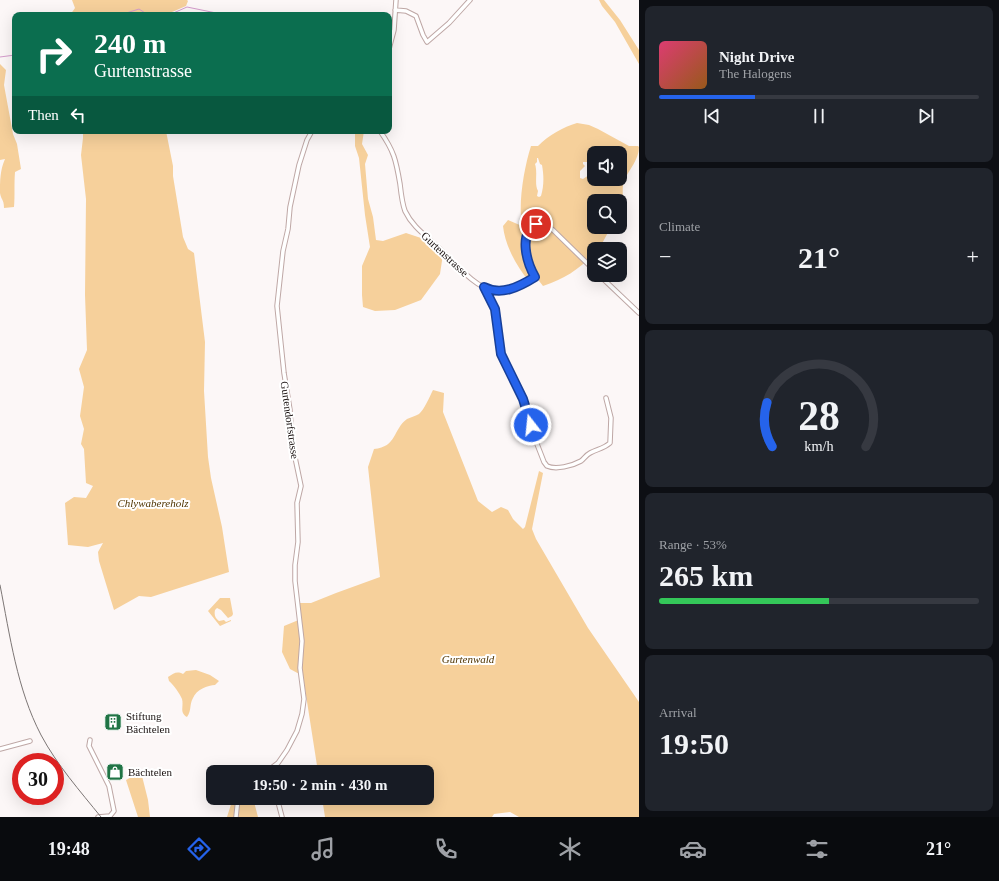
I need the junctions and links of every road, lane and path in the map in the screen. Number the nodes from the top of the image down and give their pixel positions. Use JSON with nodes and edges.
{"nodes":[{"id":1,"x":396,"y":0,"type":"edge"},
{"id":2,"x":470,"y":0,"type":"edge"},
{"id":3,"x":395,"y":10,"type":"junction"},
{"id":4,"x":392,"y":37,"type":"edge"},
{"id":5,"x":310,"y":134,"type":"edge"},
{"id":6,"x":382,"y":134,"type":"edge"},
{"id":7,"x":587,"y":263,"type":"edge"},
{"id":8,"x":606,"y":282,"type":"edge"},
{"id":9,"x":484,"y":287,"type":"junction"},
{"id":10,"x":639,"y":313,"type":"edge"},
{"id":11,"x":606,"y":398,"type":"dead end"},
{"id":12,"x":90,"y":740,"type":"dead end"},
{"id":13,"x":30,"y":741,"type":"dead end"},
{"id":14,"x":0,"y":749,"type":"edge"},
{"id":15,"x":276,"y":765,"type":"edge"},
{"id":16,"x":237,"y":805,"type":"edge"},
{"id":17,"x":279,"y":805,"type":"edge"},
{"id":18,"x":98,"y":817,"type":"edge"},
{"id":19,"x":236,"y":817,"type":"edge"},
{"id":20,"x":282,"y":817,"type":"edge"}],
"edges":[{"from":1,"to":3,"type":"street"},
{"from":2,"to":3,"type":"street"},
{"from":3,"to":4,"type":"street"},
{"from":5,"to":15,"type":"street","name":"Gurtendorfstrasse"},
{"from":6,"to":9,"type":"street","name":"Gurtenstrasse"},
{"from":7,"to":9,"type":"street","name":"Gurtenstrasse"},
{"from":8,"to":10,"type":"street"},
{"from":9,"to":11,"type":"street"},
{"from":12,"to":18,"type":"street"},
{"from":13,"to":14,"type":"street"},
{"from":16,"to":19,"type":"street"},
{"from":17,"to":20,"type":"street"}]}
